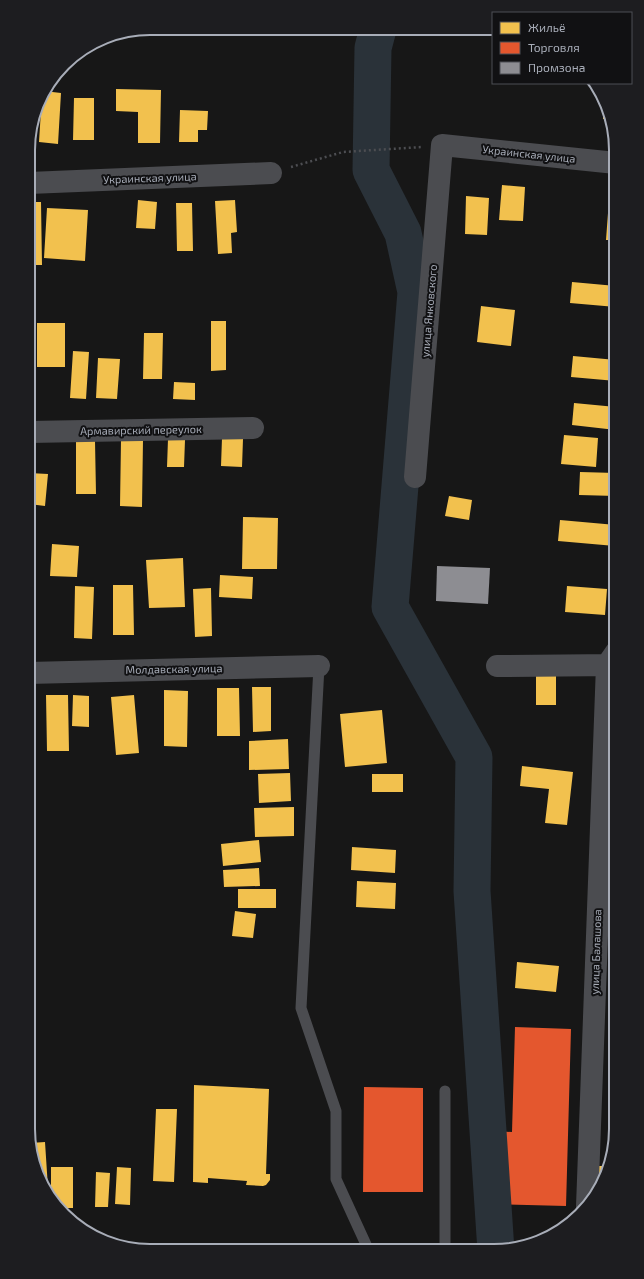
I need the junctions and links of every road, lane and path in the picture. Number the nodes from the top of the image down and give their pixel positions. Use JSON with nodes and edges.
{"nodes":[{"id":1,"x":442,"y":145,"type":"junction"},
{"id":2,"x":609,"y":162,"type":"edge"},
{"id":3,"x":271,"y":173,"type":"joint"},
{"id":4,"x":35,"y":182,"type":"edge"},
{"id":5,"x":253,"y":428,"type":"dead end"},
{"id":6,"x":35,"y":432,"type":"edge"},
{"id":7,"x":415,"y":477,"type":"dead end"},
{"id":8,"x":609,"y":660,"type":"edge"},
{"id":9,"x":319,"y":666,"type":"joint"},
{"id":10,"x":497,"y":666,"type":"dead end"},
{"id":11,"x":35,"y":673,"type":"edge"},
{"id":12,"x":609,"y":744,"type":"edge"},
{"id":13,"x":445,"y":1091,"type":"dead end"},
{"id":14,"x":588,"y":1196,"type":"edge"},
{"id":15,"x":367,"y":1244,"type":"edge"},
{"id":16,"x":445,"y":1244,"type":"edge"}],
"edges":[{"from":1,"to":2,"type":"street","name":"Украинская улица"},
{"from":1,"to":3,"type":"path"},
{"from":1,"to":7,"type":"street","name":"улица Янковского"},
{"from":3,"to":4,"type":"street","name":"Украинская улица"},
{"from":5,"to":6,"type":"street","name":"Армавирский переулок"},
{"from":8,"to":10,"type":"street"},
{"from":9,"to":11,"type":"street","name":"Молдавская улица"},
{"from":9,"to":15,"type":"lane"},
{"from":12,"to":14,"type":"street","name":"улица Балашова"},
{"from":13,"to":16,"type":"lane"}]}
